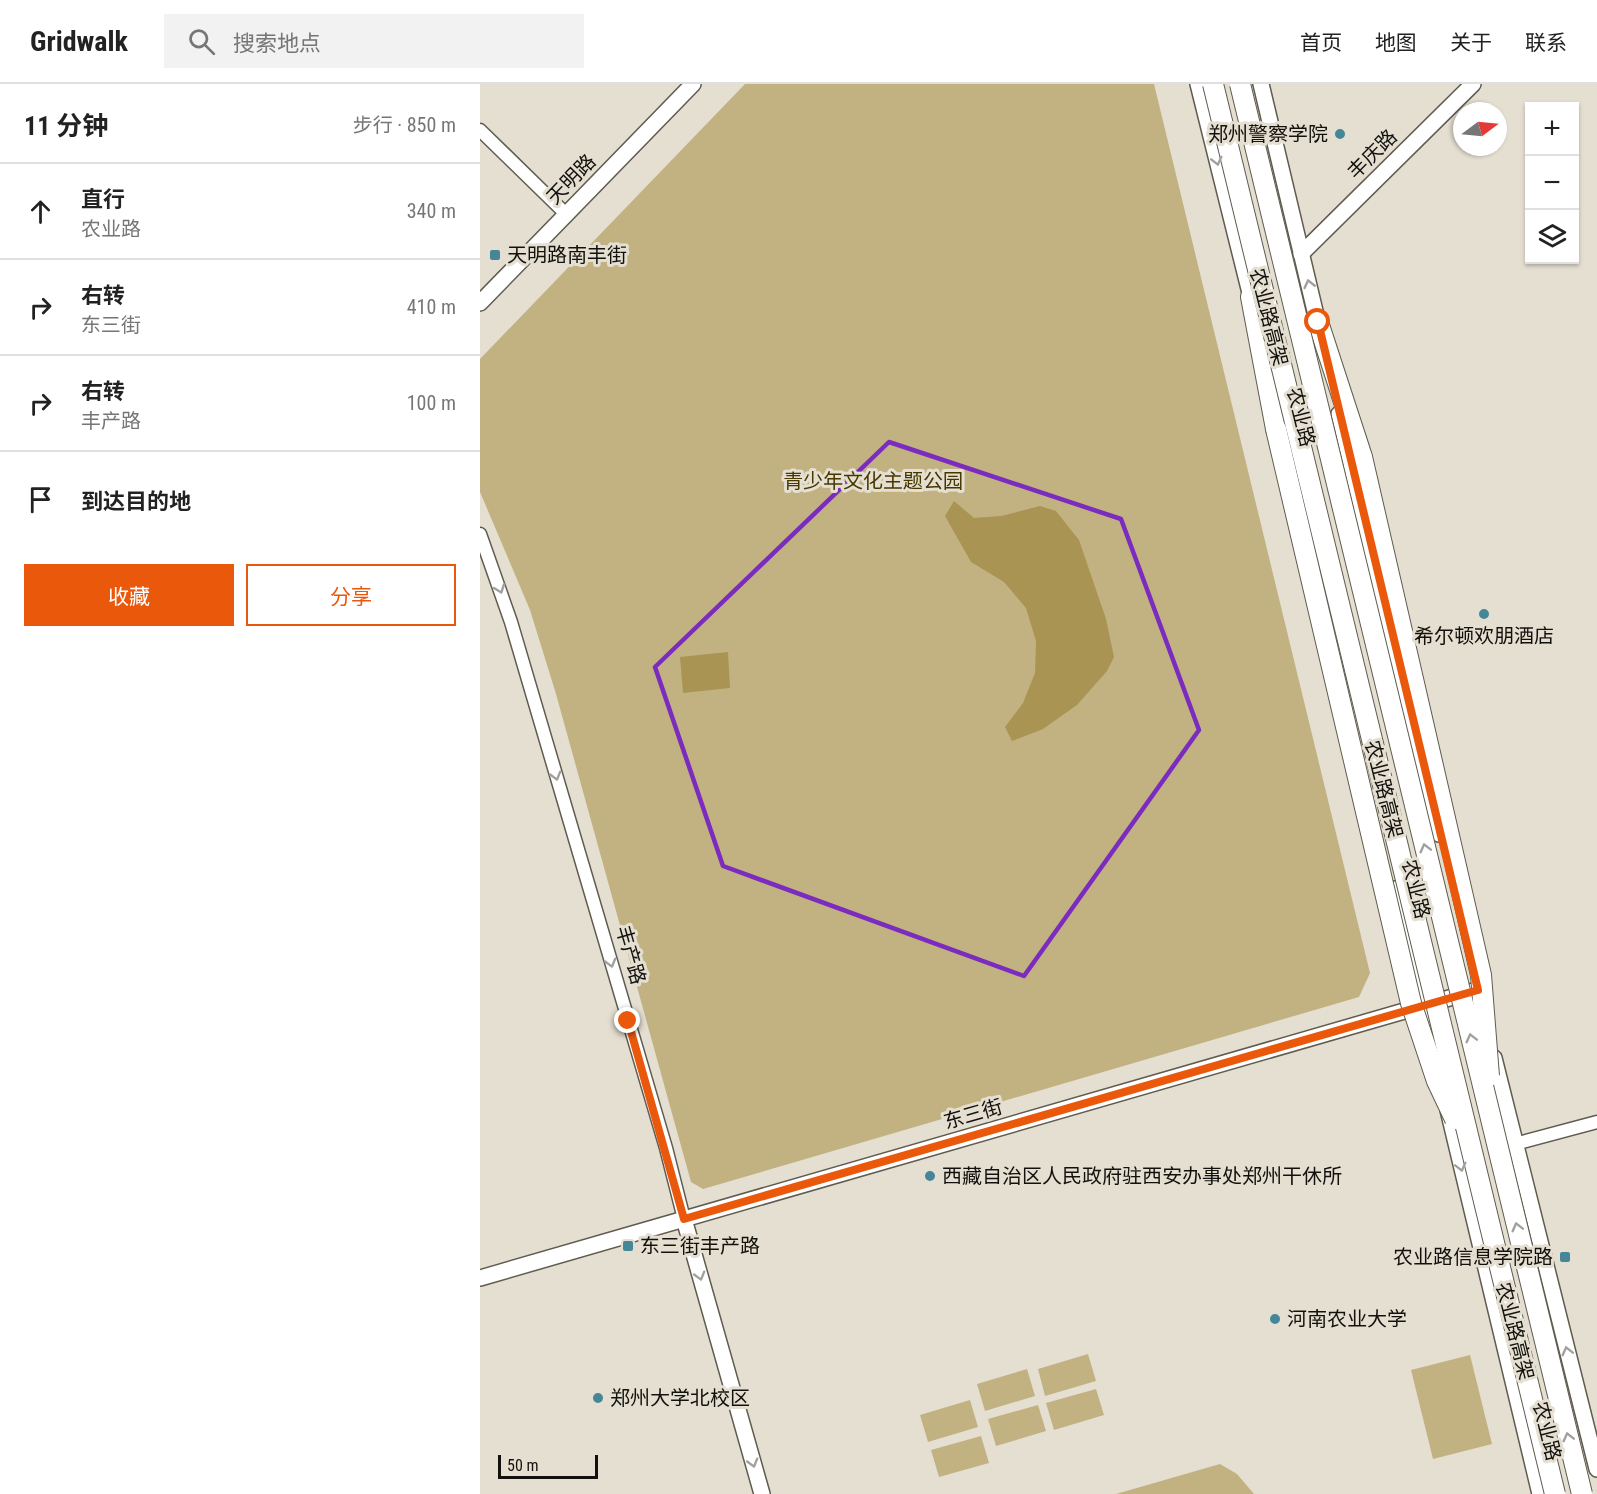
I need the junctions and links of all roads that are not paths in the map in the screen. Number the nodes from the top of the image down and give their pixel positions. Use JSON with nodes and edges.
{"nodes":[{"id":1,"x":693,"y":84,"type":"edge"},
{"id":2,"x":1198,"y":84,"type":"edge"},
{"id":3,"x":1213,"y":84,"type":"edge"},
{"id":4,"x":1240,"y":84,"type":"edge"},
{"id":5,"x":1261,"y":84,"type":"edge"},
{"id":6,"x":1473,"y":84,"type":"edge"},
{"id":7,"x":480,"y":130,"type":"edge"},
{"id":8,"x":566,"y":214,"type":"junction"},
{"id":9,"x":1301,"y":254,"type":"junction"},
{"id":10,"x":1251,"y":297,"type":"junction"},
{"id":11,"x":480,"y":303,"type":"edge"},
{"id":12,"x":1318,"y":322,"type":"junction"},
{"id":13,"x":480,"y":534,"type":"edge"},
{"id":14,"x":1478,"y":990,"type":"junction"},
{"id":15,"x":1422,"y":1006,"type":"junction"},
{"id":16,"x":1597,"y":1122,"type":"edge"},
{"id":17,"x":1492,"y":1126,"type":"junction"},
{"id":18,"x":1515,"y":1144,"type":"junction"},
{"id":19,"x":1472,"y":1151,"type":"junction"},
{"id":20,"x":684,"y":1219,"type":"junction"},
{"id":21,"x":480,"y":1278,"type":"edge"},
{"id":22,"x":1597,"y":1469,"type":"edge"},
{"id":23,"x":762,"y":1494,"type":"edge"},
{"id":24,"x":1540,"y":1494,"type":"edge"},
{"id":25,"x":1555,"y":1494,"type":"edge"},
{"id":26,"x":1582,"y":1494,"type":"edge"}],
"edges":[{"from":1,"to":8,"type":"street","name":"天明路"},
{"from":2,"to":10,"type":"street","name":"农业路","one_way":true},
{"from":3,"to":19,"type":"highway","name":"农业路高架","bridge":true},
{"from":17,"to":4,"type":"highway","name":"农业路高架","one_way":true,"bridge":true},
{"from":5,"to":9,"type":"street","name":"农业路"},
{"from":6,"to":9,"type":"street","name":"丰庆路"},
{"from":7,"to":8,"type":"street"},
{"from":8,"to":11,"type":"street","name":"天明路"},
{"from":12,"to":9,"type":"street","name":"农业路","one_way":true},
{"from":10,"to":15,"type":"street","name":"农业路"},
{"from":10,"to":19,"type":"highway","bridge":true},
{"from":12,"to":14,"type":"street","name":"农业路"},
{"from":12,"to":17,"type":"highway","bridge":true},
{"from":13,"to":20,"type":"street","name":"丰产路","one_way":true},
{"from":14,"to":15,"type":"street","name":"东三街"},
{"from":14,"to":18,"type":"street","name":"农业路"},
{"from":15,"to":20,"type":"street","name":"东三街"},
{"from":15,"to":24,"type":"street","name":"农业路","one_way":true},
{"from":16,"to":18,"type":"street"},
{"from":26,"to":17,"type":"highway","name":"农业路高架","one_way":true,"bridge":true},
{"from":22,"to":18,"type":"street","name":"农业路","one_way":true},
{"from":19,"to":25,"type":"highway","name":"农业路高架","bridge":true},
{"from":20,"to":21,"type":"street","name":"东三街"},
{"from":20,"to":23,"type":"street","name":"丰产路","one_way":true}]}
